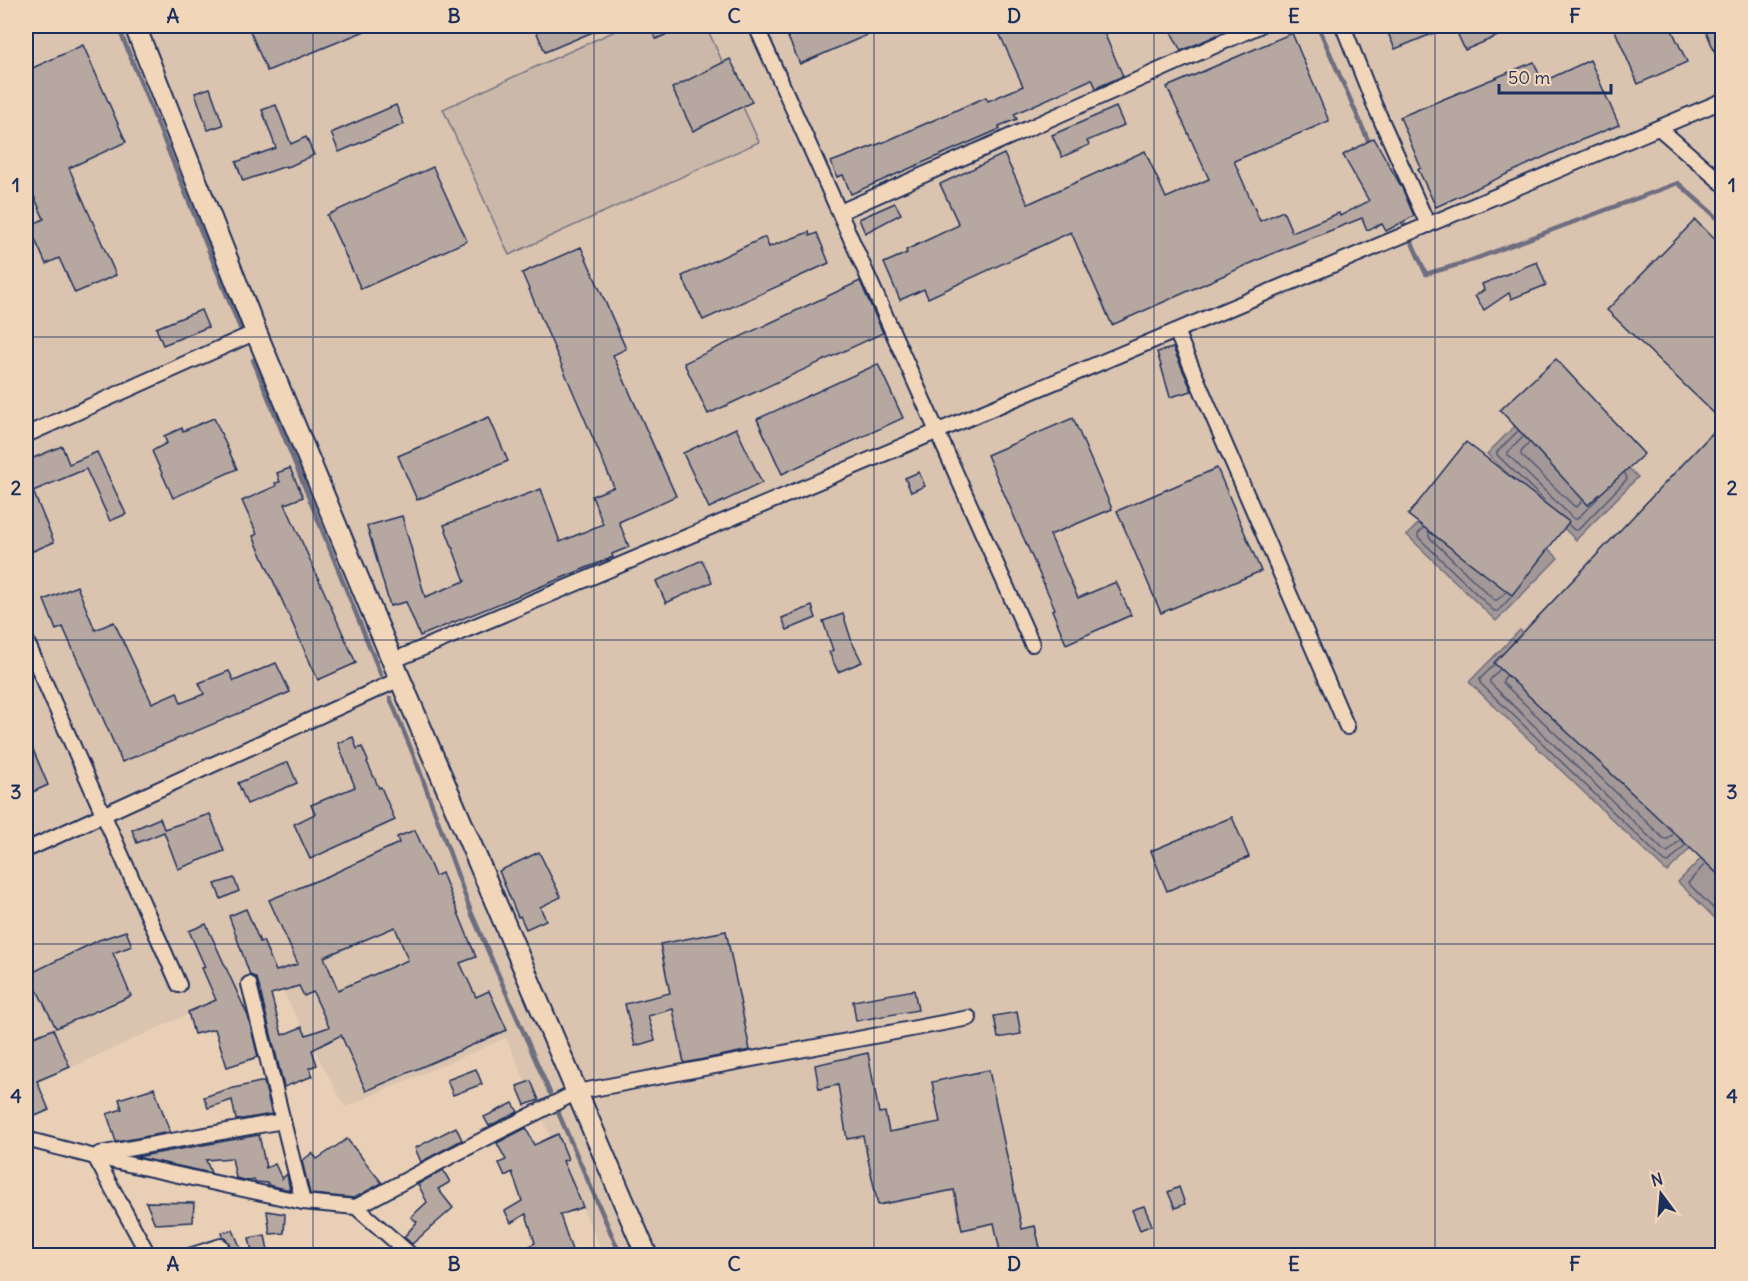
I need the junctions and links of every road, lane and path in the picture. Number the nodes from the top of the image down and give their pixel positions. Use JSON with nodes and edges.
{"nodes":[{"id":1,"x":135,"y":26,"type":"edge"},
{"id":2,"x":756,"y":26,"type":"edge"},
{"id":3,"x":1259,"y":26,"type":"edge"},
{"id":4,"x":1343,"y":26,"type":"edge"},
{"id":5,"x":1722,"y":101,"type":"edge"},
{"id":6,"x":1659,"y":128,"type":"junction"},
{"id":7,"x":1722,"y":183,"type":"edge"},
{"id":8,"x":840,"y":212,"type":"junction"},
{"id":9,"x":1428,"y":225,"type":"junction"},
{"id":10,"x":1176,"y":331,"type":"junction"},
{"id":11,"x":256,"y":332,"type":"junction"},
{"id":12,"x":938,"y":431,"type":"junction"},
{"id":13,"x":26,"y":435,"type":"edge"},
{"id":14,"x":26,"y":640,"type":"edge"},
{"id":15,"x":1032,"y":644,"type":"dead end"},
{"id":16,"x":396,"y":670,"type":"junction"},
{"id":17,"x":1347,"y":727,"type":"dead end"},
{"id":18,"x":103,"y":814,"type":"junction"},
{"id":19,"x":26,"y":849,"type":"edge"},
{"id":20,"x":249,"y":984,"type":"dead end"},
{"id":21,"x":179,"y":986,"type":"dead end"},
{"id":22,"x":969,"y":1018,"type":"dead end"},
{"id":23,"x":577,"y":1092,"type":"junction"},
{"id":24,"x":283,"y":1121,"type":"junction"},
{"id":25,"x":26,"y":1139,"type":"edge"},
{"id":26,"x":93,"y":1156,"type":"junction"},
{"id":27,"x":303,"y":1202,"type":"junction"},
{"id":28,"x":356,"y":1207,"type":"junction"},
{"id":29,"x":220,"y":1246,"type":"dead end"},
{"id":30,"x":149,"y":1256,"type":"edge"},
{"id":31,"x":189,"y":1256,"type":"edge"},
{"id":32,"x":412,"y":1256,"type":"edge"},
{"id":33,"x":647,"y":1256,"type":"edge"}],
"edges":[{"from":1,"to":11,"type":"street"},
{"from":2,"to":8,"type":"street"},
{"from":3,"to":8,"type":"street"},
{"from":4,"to":9,"type":"street"},
{"from":5,"to":6,"type":"street"},
{"from":6,"to":7,"type":"street"},
{"from":6,"to":9,"type":"street"},
{"from":8,"to":12,"type":"street"},
{"from":9,"to":10,"type":"street"},
{"from":10,"to":12,"type":"street"},
{"from":10,"to":17,"type":"street"},
{"from":11,"to":13,"type":"street"},
{"from":11,"to":16,"type":"street"},
{"from":12,"to":15,"type":"street"},
{"from":12,"to":16,"type":"street"},
{"from":14,"to":18,"type":"street"},
{"from":16,"to":18,"type":"street"},
{"from":16,"to":23,"type":"street"},
{"from":18,"to":19,"type":"street"},
{"from":18,"to":21,"type":"street"},
{"from":20,"to":24,"type":"street"},
{"from":22,"to":23,"type":"street"},
{"from":23,"to":28,"type":"street"},
{"from":23,"to":33,"type":"street"},
{"from":24,"to":26,"type":"street"},
{"from":24,"to":27,"type":"street"},
{"from":25,"to":26,"type":"street"},
{"from":26,"to":27,"type":"street"},
{"from":26,"to":30,"type":"street"},
{"from":27,"to":28,"type":"street"},
{"from":28,"to":32,"type":"street"},
{"from":29,"to":31,"type":"street"}]}
